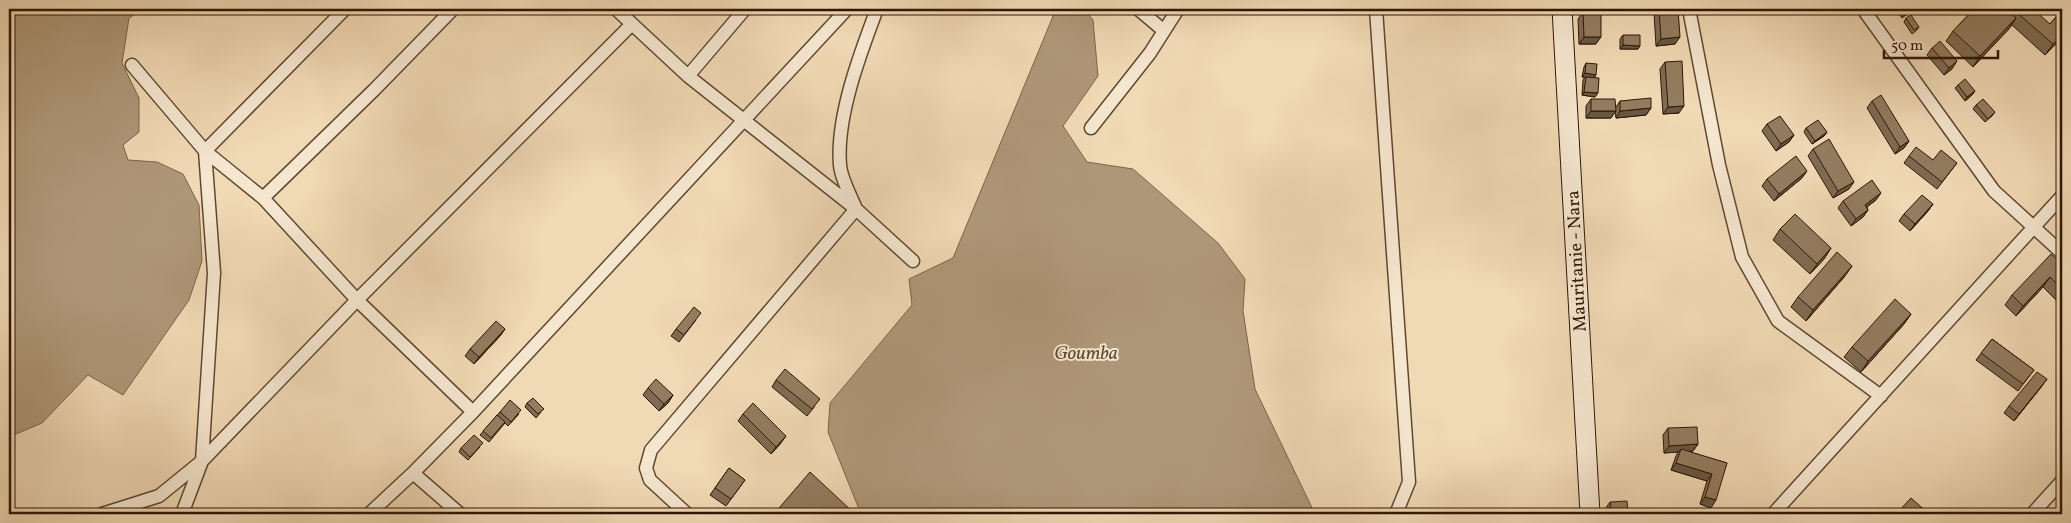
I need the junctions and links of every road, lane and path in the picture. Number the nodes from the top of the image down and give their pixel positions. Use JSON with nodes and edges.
{"nodes":[{"id":1,"x":345,"y":9,"type":"edge"},
{"id":2,"x":453,"y":9,"type":"edge"},
{"id":3,"x":616,"y":9,"type":"edge"},
{"id":4,"x":745,"y":9,"type":"edge"},
{"id":5,"x":846,"y":9,"type":"edge"},
{"id":6,"x":877,"y":9,"type":"edge"},
{"id":7,"x":1138,"y":9,"type":"edge"},
{"id":8,"x":1178,"y":9,"type":"edge"},
{"id":9,"x":1376,"y":9,"type":"edge"},
{"id":10,"x":1562,"y":9,"type":"edge"},
{"id":11,"x":1689,"y":9,"type":"edge"},
{"id":12,"x":1863,"y":9,"type":"edge"},
{"id":13,"x":632,"y":24,"type":"junction"},
{"id":14,"x":1163,"y":30,"type":"junction"},
{"id":15,"x":132,"y":65,"type":"dead end"},
{"id":16,"x":688,"y":76,"type":"junction"},
{"id":17,"x":744,"y":121,"type":"junction"},
{"id":18,"x":1091,"y":128,"type":"dead end"},
{"id":19,"x":206,"y":151,"type":"junction"},
{"id":20,"x":2062,"y":196,"type":"edge"},
{"id":21,"x":264,"y":198,"type":"junction"},
{"id":22,"x":856,"y":209,"type":"junction"},
{"id":23,"x":2033,"y":227,"type":"junction"},
{"id":24,"x":2062,"y":253,"type":"edge"},
{"id":25,"x":913,"y":261,"type":"dead end"},
{"id":26,"x":357,"y":300,"type":"junction"},
{"id":27,"x":1881,"y":396,"type":"junction"},
{"id":28,"x":473,"y":412,"type":"junction"},
{"id":29,"x":202,"y":460,"type":"junction"},
{"id":30,"x":412,"y":473,"type":"junction"},
{"id":31,"x":2062,"y":481,"type":"edge"},
{"id":32,"x":102,"y":514,"type":"edge"},
{"id":33,"x":182,"y":514,"type":"edge"},
{"id":34,"x":369,"y":514,"type":"edge"},
{"id":35,"x":460,"y":514,"type":"edge"},
{"id":36,"x":687,"y":514,"type":"edge"},
{"id":37,"x":1396,"y":514,"type":"edge"},
{"id":38,"x":1590,"y":514,"type":"edge"},
{"id":39,"x":1773,"y":514,"type":"edge"},
{"id":40,"x":2032,"y":514,"type":"edge"}],
"edges":[{"from":1,"to":19,"type":"street"},
{"from":2,"to":21,"type":"street"},
{"from":3,"to":13,"type":"street"},
{"from":4,"to":16,"type":"street"},
{"from":5,"to":17,"type":"street"},
{"from":6,"to":22,"type":"street"},
{"from":7,"to":14,"type":"street"},
{"from":8,"to":14,"type":"street"},
{"from":9,"to":37,"type":"street"},
{"from":10,"to":38,"type":"main road","name":"Mauritanie - Nara"},
{"from":11,"to":27,"type":"street"},
{"from":12,"to":23,"type":"street"},
{"from":13,"to":16,"type":"street"},
{"from":13,"to":26,"type":"street"},
{"from":14,"to":18,"type":"street"},
{"from":15,"to":19,"type":"street"},
{"from":16,"to":17,"type":"street"},
{"from":17,"to":22,"type":"street"},
{"from":17,"to":28,"type":"street"},
{"from":19,"to":21,"type":"street"},
{"from":19,"to":29,"type":"street"},
{"from":20,"to":23,"type":"street"},
{"from":21,"to":26,"type":"street"},
{"from":22,"to":25,"type":"street"},
{"from":22,"to":36,"type":"street"},
{"from":23,"to":24,"type":"street"},
{"from":23,"to":27,"type":"street"},
{"from":26,"to":28,"type":"street"},
{"from":26,"to":29,"type":"street"},
{"from":27,"to":39,"type":"street"},
{"from":28,"to":30,"type":"street"},
{"from":29,"to":32,"type":"street"},
{"from":29,"to":33,"type":"street"},
{"from":30,"to":34,"type":"street"},
{"from":30,"to":35,"type":"street"},
{"from":31,"to":40,"type":"street"}]}
